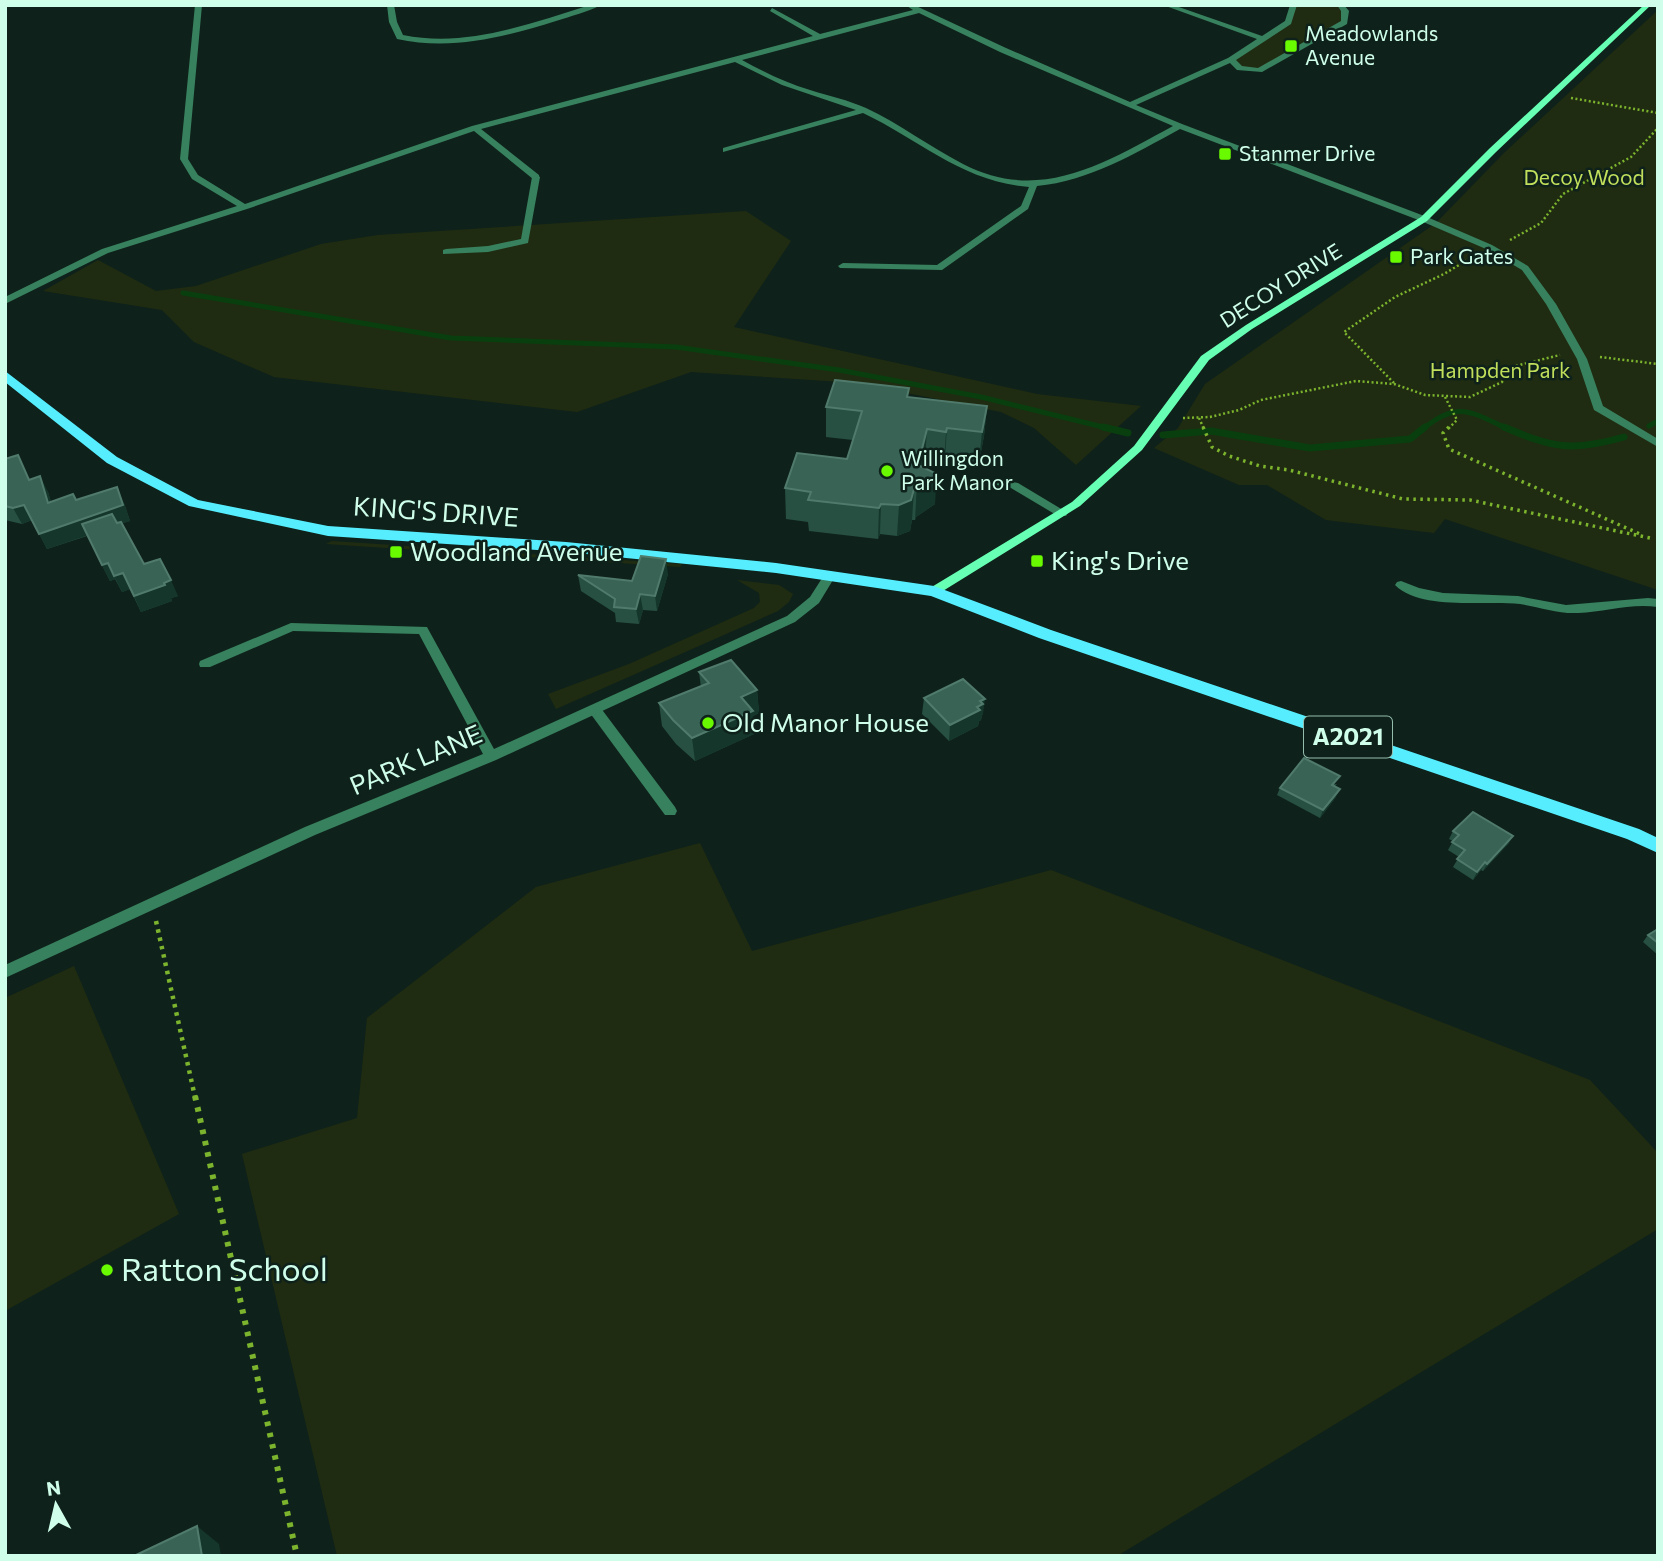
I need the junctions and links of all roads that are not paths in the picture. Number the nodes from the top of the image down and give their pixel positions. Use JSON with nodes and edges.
{"nodes":[{"id":1,"x":199,"y":5,"type":"edge"},
{"id":2,"x":390,"y":5,"type":"edge"},
{"id":3,"x":598,"y":5,"type":"edge"},
{"id":4,"x":908,"y":5,"type":"edge"},
{"id":5,"x":1166,"y":5,"type":"edge"},
{"id":6,"x":1294,"y":5,"type":"edge"},
{"id":7,"x":1340,"y":5,"type":"edge"},
{"id":8,"x":1648,"y":5,"type":"edge"},
{"id":9,"x":772,"y":10,"type":"dead end"},
{"id":10,"x":917,"y":11,"type":"junction"},
{"id":11,"x":818,"y":36,"type":"junction"},
{"id":12,"x":1264,"y":39,"type":"junction"},
{"id":13,"x":734,"y":58,"type":"junction"},
{"id":14,"x":1231,"y":60,"type":"junction"},
{"id":15,"x":1130,"y":104,"type":"junction"},
{"id":16,"x":864,"y":110,"type":"junction"},
{"id":17,"x":1179,"y":127,"type":"junction"},
{"id":18,"x":475,"y":128,"type":"junction"},
{"id":19,"x":726,"y":150,"type":"dead end"},
{"id":20,"x":1033,"y":187,"type":"junction"},
{"id":21,"x":244,"y":207,"type":"junction"},
{"id":22,"x":1424,"y":219,"type":"junction"},
{"id":23,"x":446,"y":252,"type":"dead end"},
{"id":24,"x":843,"y":266,"type":"dead end"},
{"id":25,"x":5,"y":301,"type":"edge"},
{"id":26,"x":5,"y":375,"type":"edge"},
{"id":27,"x":1658,"y":444,"type":"edge"},
{"id":28,"x":996,"y":482,"type":"dead end"},
{"id":29,"x":1062,"y":513,"type":"junction"},
{"id":30,"x":830,"y":575,"type":"junction"},
{"id":31,"x":1401,"y":584,"type":"dead end"},
{"id":32,"x":934,"y":592,"type":"junction"},
{"id":33,"x":1658,"y":603,"type":"edge"},
{"id":34,"x":205,"y":664,"type":"dead end"},
{"id":35,"x":595,"y":710,"type":"junction"},
{"id":36,"x":491,"y":756,"type":"junction"},
{"id":37,"x":670,"y":811,"type":"dead end"},
{"id":38,"x":1658,"y":846,"type":"edge"},
{"id":39,"x":5,"y":972,"type":"edge"}],
"edges":[{"from":1,"to":21,"type":"street"},
{"from":2,"to":3,"type":"street"},
{"from":4,"to":10,"type":"street"},
{"from":5,"to":12,"type":"street"},
{"from":6,"to":12,"type":"street"},
{"from":7,"to":14,"type":"street"},
{"from":8,"to":22,"type":"street","name":"DECOY DRIVE"},
{"from":9,"to":11,"type":"street"},
{"from":10,"to":11,"type":"street"},
{"from":10,"to":15,"type":"street"},
{"from":11,"to":13,"type":"street"},
{"from":12,"to":14,"type":"street"},
{"from":13,"to":16,"type":"street"},
{"from":13,"to":18,"type":"street"},
{"from":14,"to":15,"type":"street"},
{"from":15,"to":17,"type":"street"},
{"from":16,"to":19,"type":"street"},
{"from":16,"to":20,"type":"street"},
{"from":17,"to":20,"type":"street"},
{"from":17,"to":22,"type":"street"},
{"from":18,"to":21,"type":"street"},
{"from":18,"to":23,"type":"street"},
{"from":20,"to":24,"type":"street"},
{"from":21,"to":25,"type":"street"},
{"from":22,"to":27,"type":"street"},
{"from":22,"to":29,"type":"street","name":"DECOY DRIVE"},
{"from":26,"to":30,"type":"main road","name":"KING'S DRIVE","number":"A2021"},
{"from":28,"to":29,"type":"street"},
{"from":29,"to":32,"type":"street","name":"DECOY DRIVE"},
{"from":30,"to":32,"type":"main road","name":"KING'S DRIVE","number":"A2021"},
{"from":30,"to":35,"type":"street","name":"PARK LANE"},
{"from":31,"to":33,"type":"street"},
{"from":32,"to":38,"type":"main road","name":"KING'S DRIVE","number":"A2021"},
{"from":34,"to":36,"type":"street"},
{"from":35,"to":36,"type":"street","name":"PARK LANE"},
{"from":35,"to":37,"type":"street"},
{"from":36,"to":39,"type":"street","name":"PARK LANE"}]}
